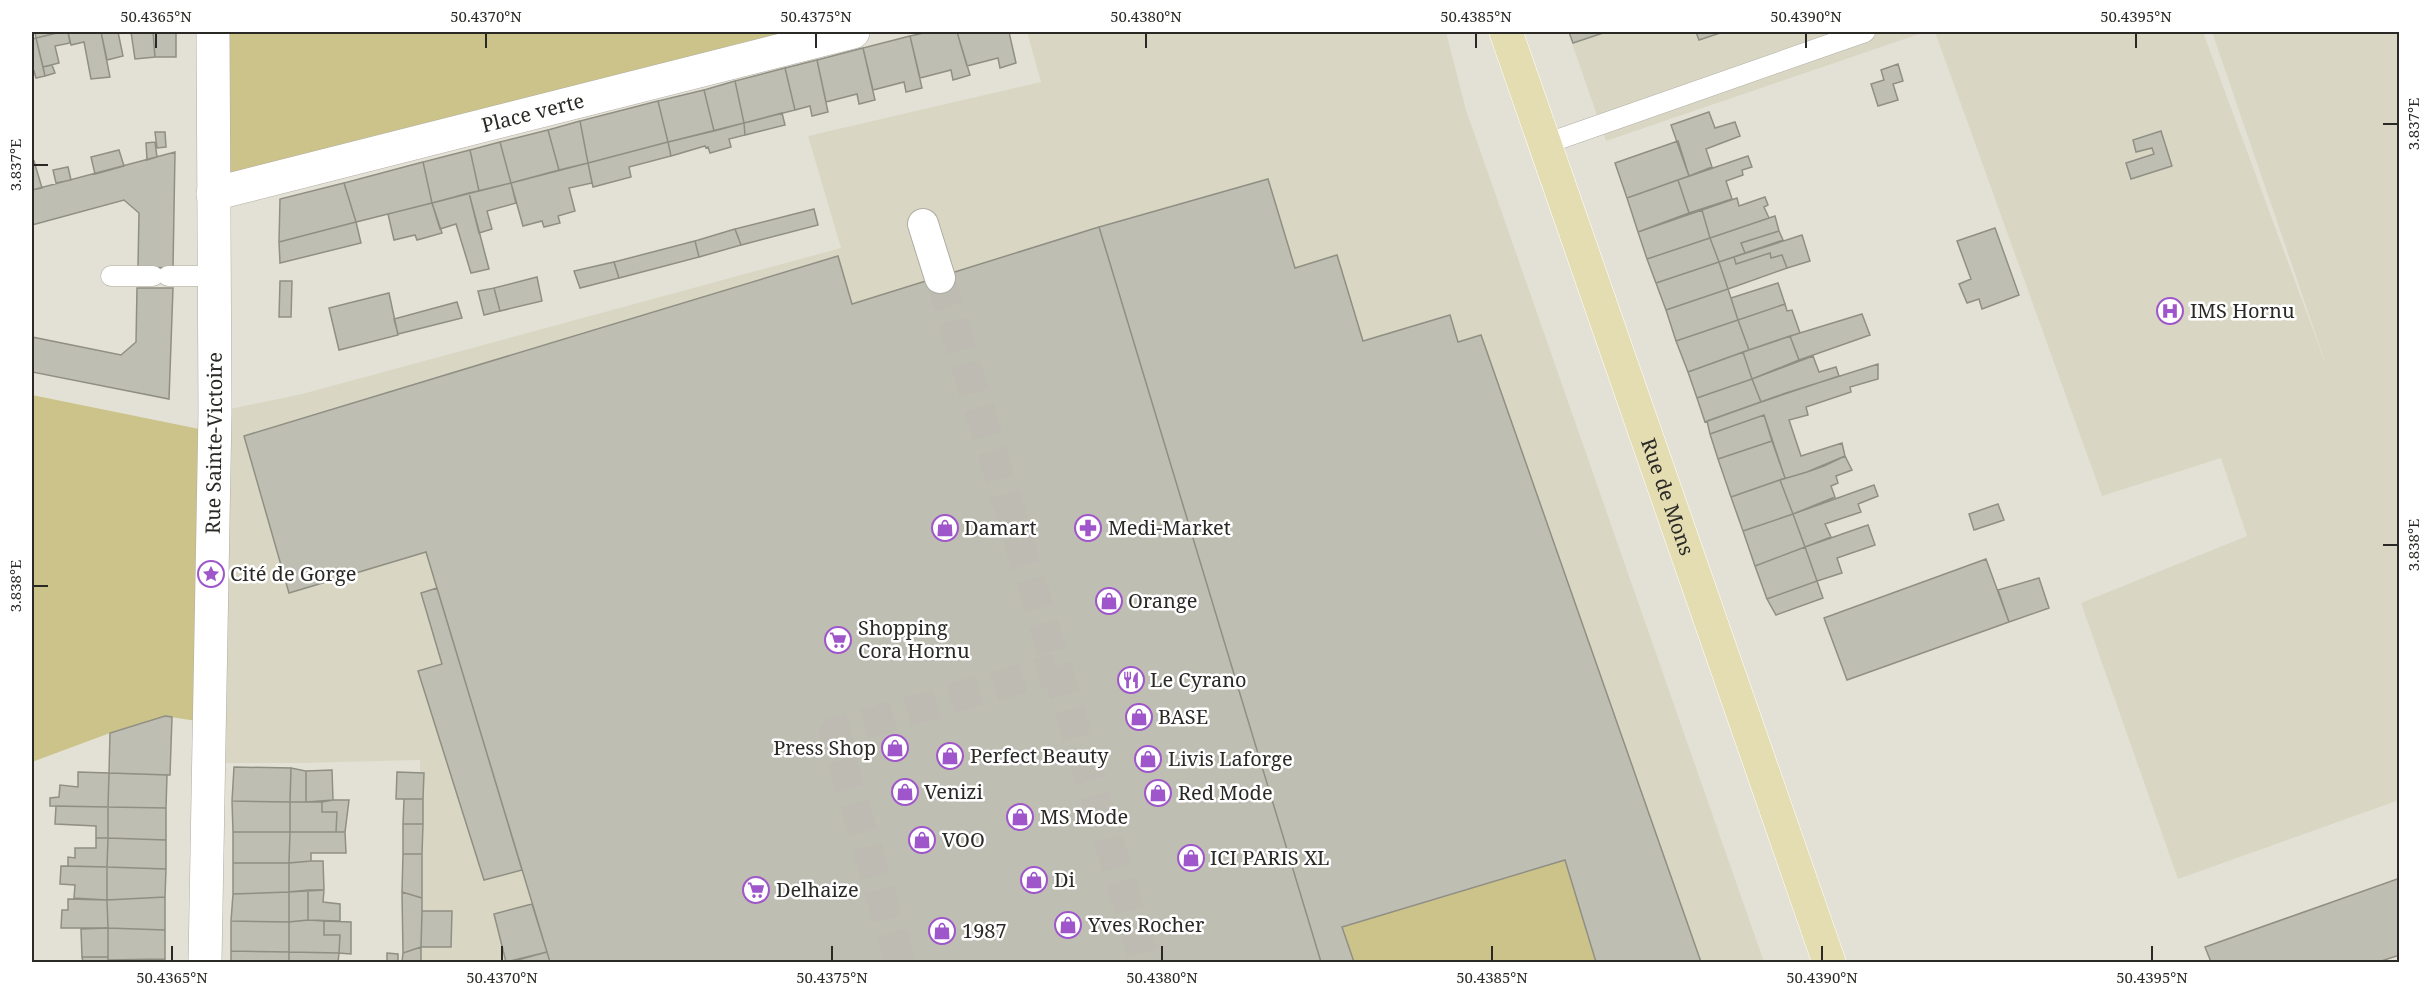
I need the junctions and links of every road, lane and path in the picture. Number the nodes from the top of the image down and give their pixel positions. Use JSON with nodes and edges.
{"nodes":[{"id":1,"x":213,"y":32,"type":"edge"},
{"id":2,"x":853,"y":32,"type":"edge"},
{"id":3,"x":1506,"y":32,"type":"edge"},
{"id":4,"x":1864,"y":32,"type":"edge"},
{"id":5,"x":1545,"y":144,"type":"junction"},
{"id":6,"x":213,"y":194,"type":"junction"},
{"id":7,"x":923,"y":224,"type":"dead end"},
{"id":8,"x":111,"y":276,"type":"dead end"},
{"id":9,"x":213,"y":276,"type":"junction"},
{"id":10,"x":940,"y":278,"type":"tunnel mouth"},
{"id":11,"x":205,"y":963,"type":"edge"},
{"id":12,"x":1829,"y":963,"type":"edge"}],
"edges":[{"from":1,"to":6,"type":"street","name":"Rue Sainte-Victoire"},
{"from":2,"to":6,"type":"street","name":"Place verte"},
{"from":3,"to":5,"type":"main road","name":"Rue de Mons"},
{"from":4,"to":5,"type":"lane"},
{"from":5,"to":12,"type":"main road","name":"Rue de Mons"},
{"from":6,"to":9,"type":"street","name":"Rue Sainte-Victoire"},
{"from":7,"to":10,"type":"street"},
{"from":8,"to":9,"type":"lane"},
{"from":9,"to":11,"type":"street","name":"Rue Sainte-Victoire"}]}
